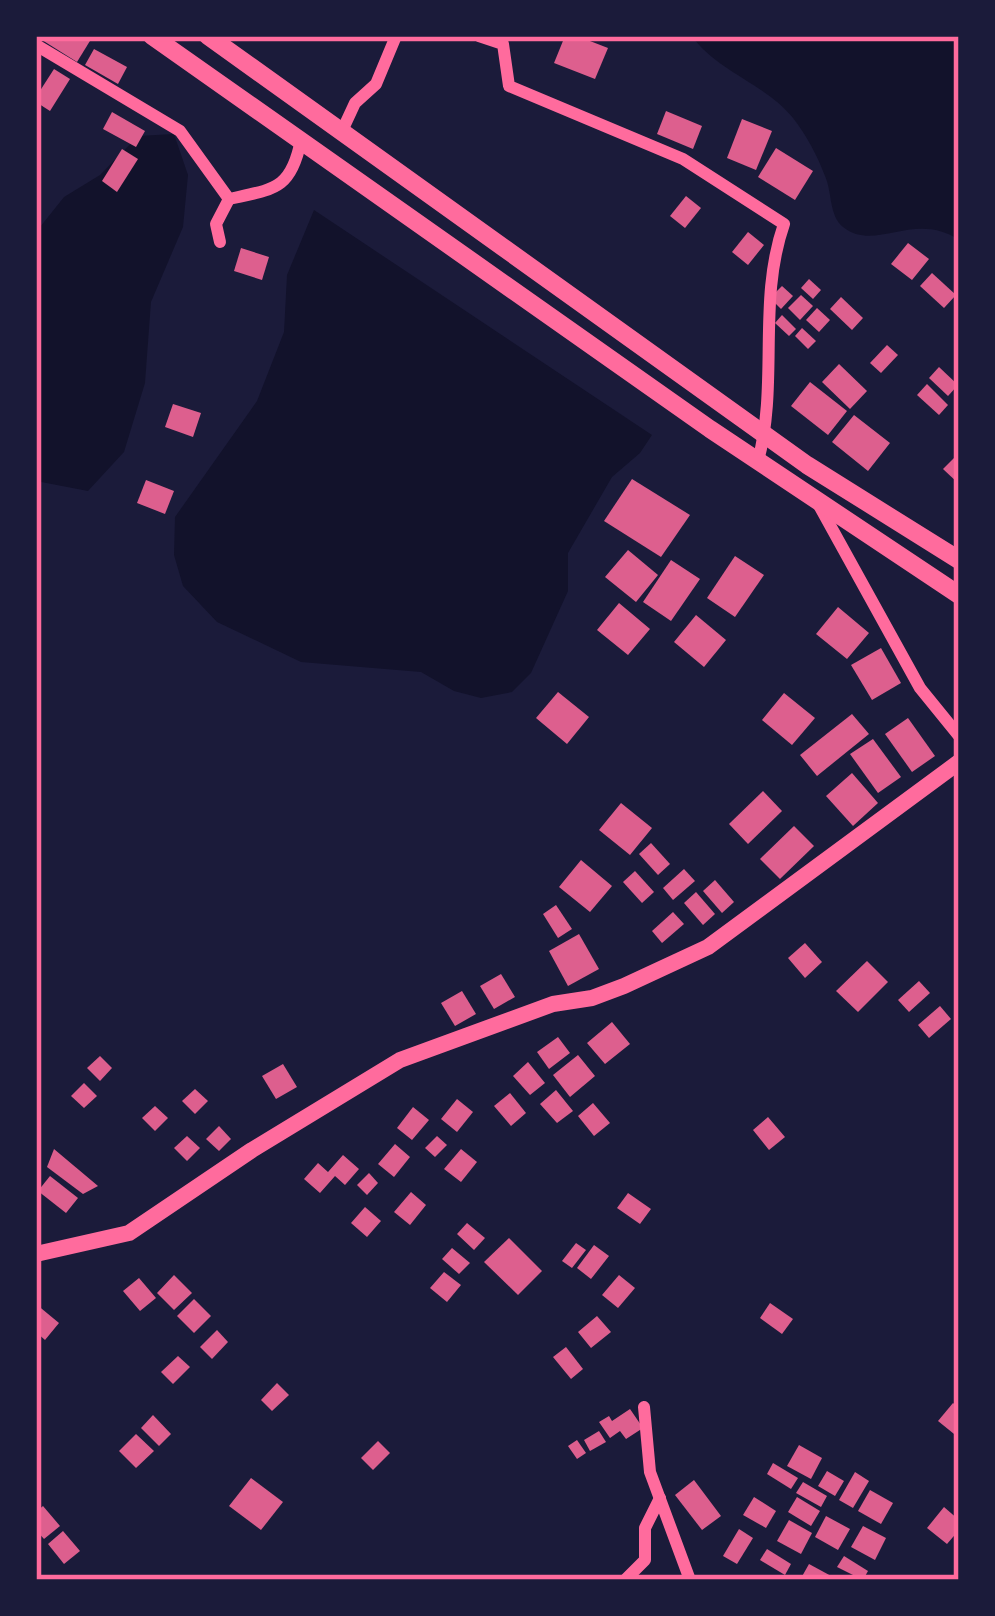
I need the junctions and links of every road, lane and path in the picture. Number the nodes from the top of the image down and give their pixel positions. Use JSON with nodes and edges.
{"nodes":[{"id":1,"x":152,"y":36,"type":"edge"},
{"id":2,"x":208,"y":36,"type":"edge"},
{"id":3,"x":396,"y":36,"type":"edge"},
{"id":4,"x":479,"y":36,"type":"edge"},
{"id":5,"x":36,"y":45,"type":"edge"},
{"id":6,"x":342,"y":131,"type":"junction"},
{"id":7,"x":301,"y":140,"type":"junction"},
{"id":8,"x":229,"y":199,"type":"junction"},
{"id":9,"x":220,"y":242,"type":"dead end"},
{"id":10,"x":765,"y":434,"type":"junction"},
{"id":11,"x":758,"y":461,"type":"junction"},
{"id":12,"x":818,"y":503,"type":"junction"},
{"id":13,"x":959,"y":560,"type":"edge"},
{"id":14,"x":959,"y":595,"type":"edge"},
{"id":15,"x":959,"y":736,"type":"edge"},
{"id":16,"x":959,"y":762,"type":"edge"},
{"id":17,"x":36,"y":1254,"type":"edge"},
{"id":18,"x":644,"y":1407,"type":"dead end"},
{"id":19,"x":660,"y":1498,"type":"junction"},
{"id":20,"x":625,"y":1580,"type":"edge"},
{"id":21,"x":690,"y":1580,"type":"edge"}],
"edges":[{"from":1,"to":7,"type":"main road"},
{"from":2,"to":6,"type":"main road"},
{"from":3,"to":6,"type":"street"},
{"from":4,"to":10,"type":"street"},
{"from":5,"to":8,"type":"street"},
{"from":6,"to":10,"type":"main road"},
{"from":7,"to":8,"type":"street"},
{"from":7,"to":11,"type":"main road"},
{"from":8,"to":9,"type":"street"},
{"from":10,"to":11,"type":"street"},
{"from":10,"to":13,"type":"main road"},
{"from":11,"to":12,"type":"main road"},
{"from":12,"to":14,"type":"main road"},
{"from":12,"to":15,"type":"street"},
{"from":16,"to":17,"type":"main road"},
{"from":18,"to":19,"type":"street"},
{"from":19,"to":20,"type":"street"},
{"from":19,"to":21,"type":"street"}]}
